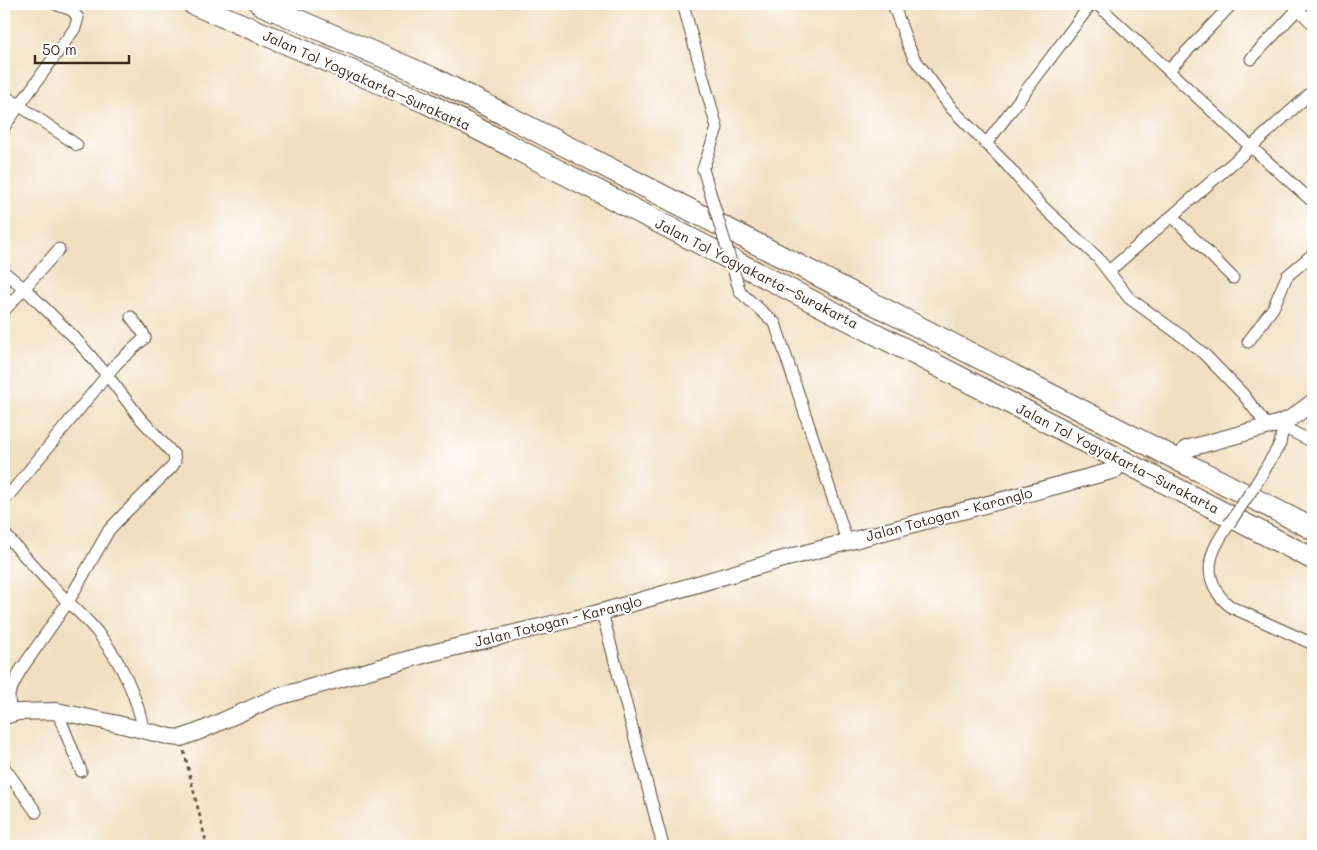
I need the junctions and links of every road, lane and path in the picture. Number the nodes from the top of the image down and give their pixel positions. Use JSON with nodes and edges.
{"nodes":[{"id":1,"x":55,"y":4,"type":"edge"},
{"id":2,"x":193,"y":4,"type":"edge"},
{"id":3,"x":260,"y":4,"type":"edge"},
{"id":4,"x":683,"y":4,"type":"edge"},
{"id":5,"x":893,"y":4,"type":"edge"},
{"id":6,"x":1091,"y":4,"type":"edge"},
{"id":7,"x":1097,"y":4,"type":"edge"},
{"id":8,"x":1232,"y":4,"type":"edge"},
{"id":9,"x":1296,"y":6,"type":"edge"},
{"id":10,"x":1313,"y":24,"type":"edge"},
{"id":11,"x":1251,"y":59,"type":"dead end"},
{"id":12,"x":1170,"y":70,"type":"junction"},
{"id":13,"x":1313,"y":91,"type":"edge"},
{"id":14,"x":4,"y":95,"type":"edge"},
{"id":15,"x":20,"y":105,"type":"junction"},
{"id":16,"x":4,"y":127,"type":"edge"},
{"id":17,"x":986,"y":144,"type":"junction"},
{"id":18,"x":77,"y":145,"type":"dead end"},
{"id":19,"x":1251,"y":147,"type":"junction"},
{"id":20,"x":1313,"y":202,"type":"edge"},
{"id":21,"x":1172,"y":216,"type":"junction"},
{"id":22,"x":59,"y":249,"type":"dead end"},
{"id":23,"x":1313,"y":254,"type":"edge"},
{"id":24,"x":1109,"y":271,"type":"junction"},
{"id":25,"x":4,"y":272,"type":"edge"},
{"id":26,"x":1232,"y":278,"type":"dead end"},
{"id":27,"x":25,"y":289,"type":"junction"},
{"id":28,"x":4,"y":312,"type":"edge"},
{"id":29,"x":131,"y":317,"type":"dead end"},
{"id":30,"x":1248,"y":342,"type":"dead end"},
{"id":31,"x":107,"y":375,"type":"junction"},
{"id":32,"x":1313,"y":402,"type":"edge"},
{"id":33,"x":1276,"y":426,"type":"junction"},
{"id":34,"x":1313,"y":442,"type":"edge"},
{"id":35,"x":1186,"y":449,"type":"tunnel mouth"},
{"id":36,"x":1115,"y":470,"type":"tunnel mouth"},
{"id":37,"x":4,"y":501,"type":"edge"},
{"id":38,"x":1313,"y":529,"type":"edge"},
{"id":39,"x":4,"y":533,"type":"edge"},
{"id":40,"x":846,"y":541,"type":"junction"},
{"id":41,"x":1313,"y":558,"type":"edge"},
{"id":42,"x":68,"y":602,"type":"junction"},
{"id":43,"x":602,"y":612,"type":"junction"},
{"id":44,"x":1313,"y":644,"type":"edge"},
{"id":45,"x":6,"y":692,"type":"edge"},
{"id":46,"x":57,"y":711,"type":"junction"},
{"id":47,"x":7,"y":715,"type":"edge"},
{"id":48,"x":148,"y":732,"type":"junction"},
{"id":49,"x":176,"y":738,"type":"junction"},
{"id":50,"x":4,"y":767,"type":"edge"},
{"id":51,"x":81,"y":771,"type":"dead end"},
{"id":52,"x":36,"y":812,"type":"dead end"},
{"id":53,"x":207,"y":846,"type":"edge"},
{"id":54,"x":664,"y":846,"type":"edge"}],
"edges":[{"from":1,"to":15,"type":"street"},
{"from":2,"to":41,"type":"highway","name":"Jalan Tol Yogyakarta–Surakarta"},
{"from":3,"to":38,"type":"highway","name":"Jalan Tol Yogyakarta–Surakarta"},
{"from":4,"to":40,"type":"street","bridge":true},
{"from":5,"to":17,"type":"street"},
{"from":6,"to":17,"type":"street"},
{"from":7,"to":12,"type":"street"},
{"from":8,"to":12,"type":"street"},
{"from":9,"to":10,"type":"street"},
{"from":9,"to":11,"type":"street"},
{"from":12,"to":19,"type":"street"},
{"from":13,"to":19,"type":"street"},
{"from":14,"to":15,"type":"street"},
{"from":15,"to":16,"type":"street"},
{"from":15,"to":18,"type":"street"},
{"from":17,"to":24,"type":"street"},
{"from":19,"to":20,"type":"street"},
{"from":19,"to":21,"type":"street"},
{"from":21,"to":24,"type":"street"},
{"from":21,"to":26,"type":"street"},
{"from":22,"to":27,"type":"street"},
{"from":23,"to":30,"type":"street"},
{"from":24,"to":33,"type":"street"},
{"from":25,"to":27,"type":"street"},
{"from":27,"to":28,"type":"street"},
{"from":27,"to":31,"type":"street"},
{"from":29,"to":31,"type":"street"},
{"from":31,"to":37,"type":"street"},
{"from":31,"to":42,"type":"street"},
{"from":32,"to":33,"type":"main road"},
{"from":33,"to":34,"type":"street"},
{"from":33,"to":35,"type":"main road"},
{"from":33,"to":44,"type":"street","bridge":true},
{"from":36,"to":40,"type":"main road","name":"Jalan Totogan - Karanglo"},
{"from":39,"to":42,"type":"street"},
{"from":40,"to":43,"type":"main road","name":"Jalan Totogan - Karanglo"},
{"from":42,"to":45,"type":"street"},
{"from":42,"to":48,"type":"street"},
{"from":43,"to":49,"type":"main road","name":"Jalan Totogan - Karanglo"},
{"from":43,"to":54,"type":"street"},
{"from":45,"to":47,"type":"street"},
{"from":46,"to":47,"type":"main road"},
{"from":46,"to":48,"type":"main road"},
{"from":46,"to":51,"type":"street"},
{"from":48,"to":49,"type":"main road"},
{"from":49,"to":53,"type":"path"},
{"from":50,"to":52,"type":"street"}]}
